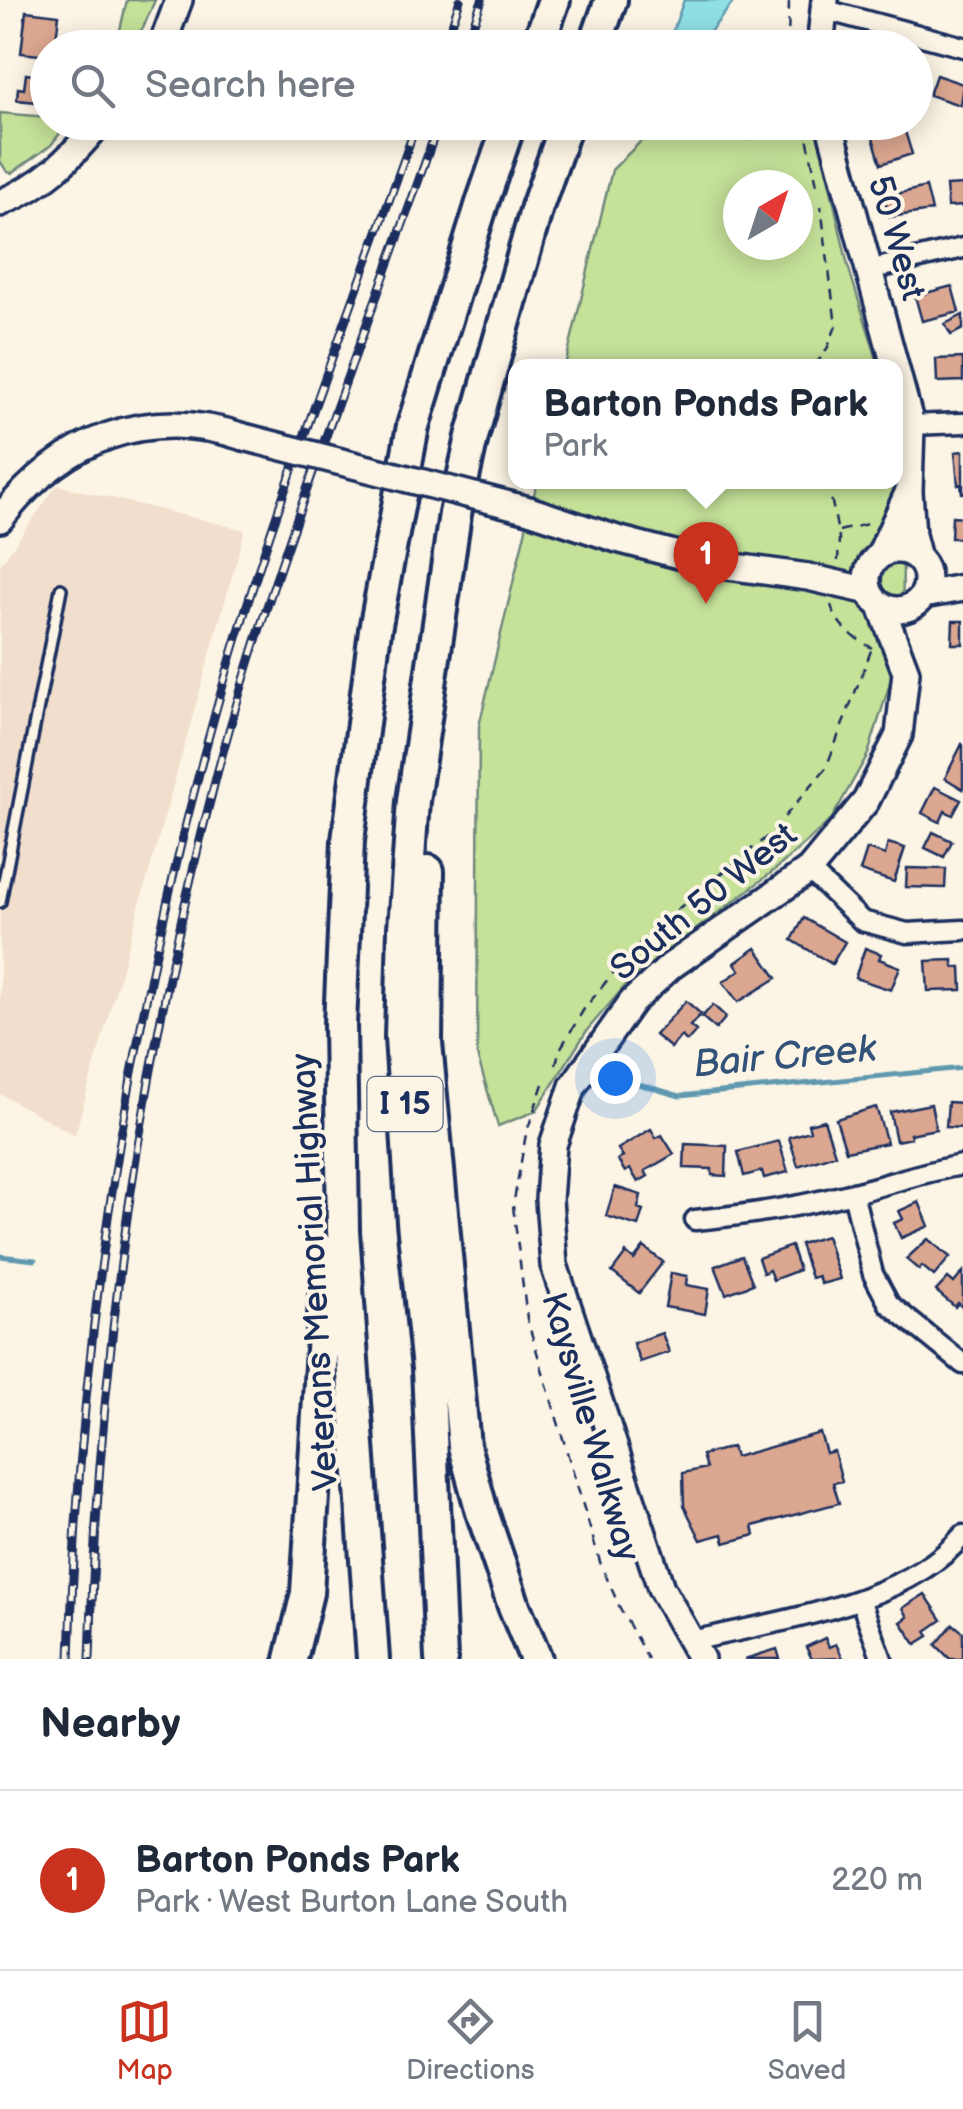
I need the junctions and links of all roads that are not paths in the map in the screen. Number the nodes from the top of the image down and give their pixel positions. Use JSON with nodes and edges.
{"nodes":[{"id":1,"x":179,"y":0,"type":"edge"},
{"id":2,"x":554,"y":0,"type":"edge"},
{"id":3,"x":612,"y":0,"type":"edge"},
{"id":4,"x":824,"y":4,"type":"edge"},
{"id":5,"x":168,"y":30,"type":"edge"},
{"id":6,"x":543,"y":30,"type":"edge"},
{"id":7,"x":601,"y":30,"type":"edge"},
{"id":8,"x":822,"y":30,"type":"edge"},
{"id":9,"x":908,"y":30,"type":"edge"},
{"id":10,"x":933,"y":38,"type":"edge"},
{"id":11,"x":963,"y":47,"type":"edge"},
{"id":12,"x":85,"y":140,"type":"edge"},
{"id":13,"x":504,"y":140,"type":"edge"},
{"id":14,"x":561,"y":140,"type":"edge"},
{"id":15,"x":834,"y":140,"type":"edge"},
{"id":16,"x":0,"y":202,"type":"edge"},
{"id":17,"x":963,"y":248,"type":"edge"},
{"id":18,"x":869,"y":270,"type":"junction"},
{"id":19,"x":893,"y":359,"type":"edge"},
{"id":20,"x":903,"y":395,"type":"edge"},
{"id":21,"x":963,"y":423,"type":"edge"},
{"id":22,"x":911,"y":425,"type":"junction"},
{"id":23,"x":909,"y":491,"type":"junction"},
{"id":24,"x":0,"y":519,"type":"edge"},
{"id":25,"x":449,"y":550,"type":"junction"},
{"id":26,"x":876,"y":558,"type":"junction"},
{"id":27,"x":921,"y":562,"type":"junction"},
{"id":28,"x":808,"y":577,"type":"junction"},
{"id":29,"x":963,"y":578,"type":"edge"},
{"id":30,"x":963,"y":588,"type":"edge"},
{"id":31,"x":62,"y":590,"type":"dead end"},
{"id":32,"x":875,"y":599,"type":"junction"},
{"id":33,"x":920,"y":599,"type":"junction"},
{"id":34,"x":892,"y":650,"type":"junction"},
{"id":35,"x":809,"y":870,"type":"junction"},
{"id":36,"x":0,"y":902,"type":"edge"},
{"id":37,"x":963,"y":930,"type":"edge"},
{"id":38,"x":340,"y":1024,"type":"junction"},
{"id":39,"x":963,"y":1165,"type":"edge"},
{"id":40,"x":853,"y":1193,"type":"junction"},
{"id":41,"x":695,"y":1220,"type":"dead end"},
{"id":42,"x":963,"y":1364,"type":"edge"},
{"id":43,"x":963,"y":1535,"type":"edge"},
{"id":44,"x":860,"y":1599,"type":"junction"},
{"id":45,"x":697,"y":1650,"type":"edge"},
{"id":46,"x":290,"y":1659,"type":"edge"},
{"id":47,"x":373,"y":1659,"type":"edge"},
{"id":48,"x":441,"y":1659,"type":"edge"},
{"id":49,"x":536,"y":1659,"type":"edge"},
{"id":50,"x":882,"y":1659,"type":"edge"}],
"edges":[{"from":1,"to":5,"type":"street"},
{"from":2,"to":6,"type":"highway"},
{"from":3,"to":7,"type":"highway"},
{"from":4,"to":8,"type":"street"},
{"from":4,"to":9,"type":"street"},
{"from":10,"to":11,"type":"street"},
{"from":12,"to":16,"type":"street"},
{"from":13,"to":38,"type":"highway","name":"Veterans Memorial Highway","number":"I 15"},
{"from":14,"to":25,"type":"highway","number":"I 15"},
{"from":15,"to":18,"type":"street","name":"50 West"},
{"from":17,"to":18,"type":"street"},
{"from":18,"to":19,"type":"street","name":"50 West"},
{"from":20,"to":22,"type":"street","name":"50 West"},
{"from":21,"to":22,"type":"street"},
{"from":22,"to":23,"type":"street","name":"50 West"},
{"from":23,"to":26,"type":"street","name":"50 West"},
{"from":23,"to":27,"type":"street","name":"50 West"},
{"from":24,"to":28,"type":"street","bridge":true},
{"from":25,"to":48,"type":"highway","number":"I 15"},
{"from":25,"to":49,"type":"highway"},
{"from":26,"to":27,"type":"street"},
{"from":26,"to":28,"type":"street"},
{"from":26,"to":32,"type":"street"},
{"from":27,"to":29,"type":"street"},
{"from":27,"to":33,"type":"street"},
{"from":28,"to":32,"type":"street"},
{"from":30,"to":33,"type":"street"},
{"from":31,"to":36,"type":"lane"},
{"from":32,"to":33,"type":"street"},
{"from":32,"to":34,"type":"street","name":"South 50 West"},
{"from":33,"to":34,"type":"street","name":"South 50 West"},
{"from":34,"to":35,"type":"street","name":"South 50 West"},
{"from":35,"to":37,"type":"street"},
{"from":35,"to":45,"type":"street","name":"South 50 West"},
{"from":38,"to":46,"type":"highway"},
{"from":38,"to":47,"type":"highway","name":"Veterans Memorial Highway","number":"I 15"},
{"from":39,"to":40,"type":"street"},
{"from":40,"to":41,"type":"street"},
{"from":40,"to":42,"type":"street"},
{"from":43,"to":44,"type":"street"},
{"from":44,"to":45,"type":"street"},
{"from":44,"to":50,"type":"street"}]}
